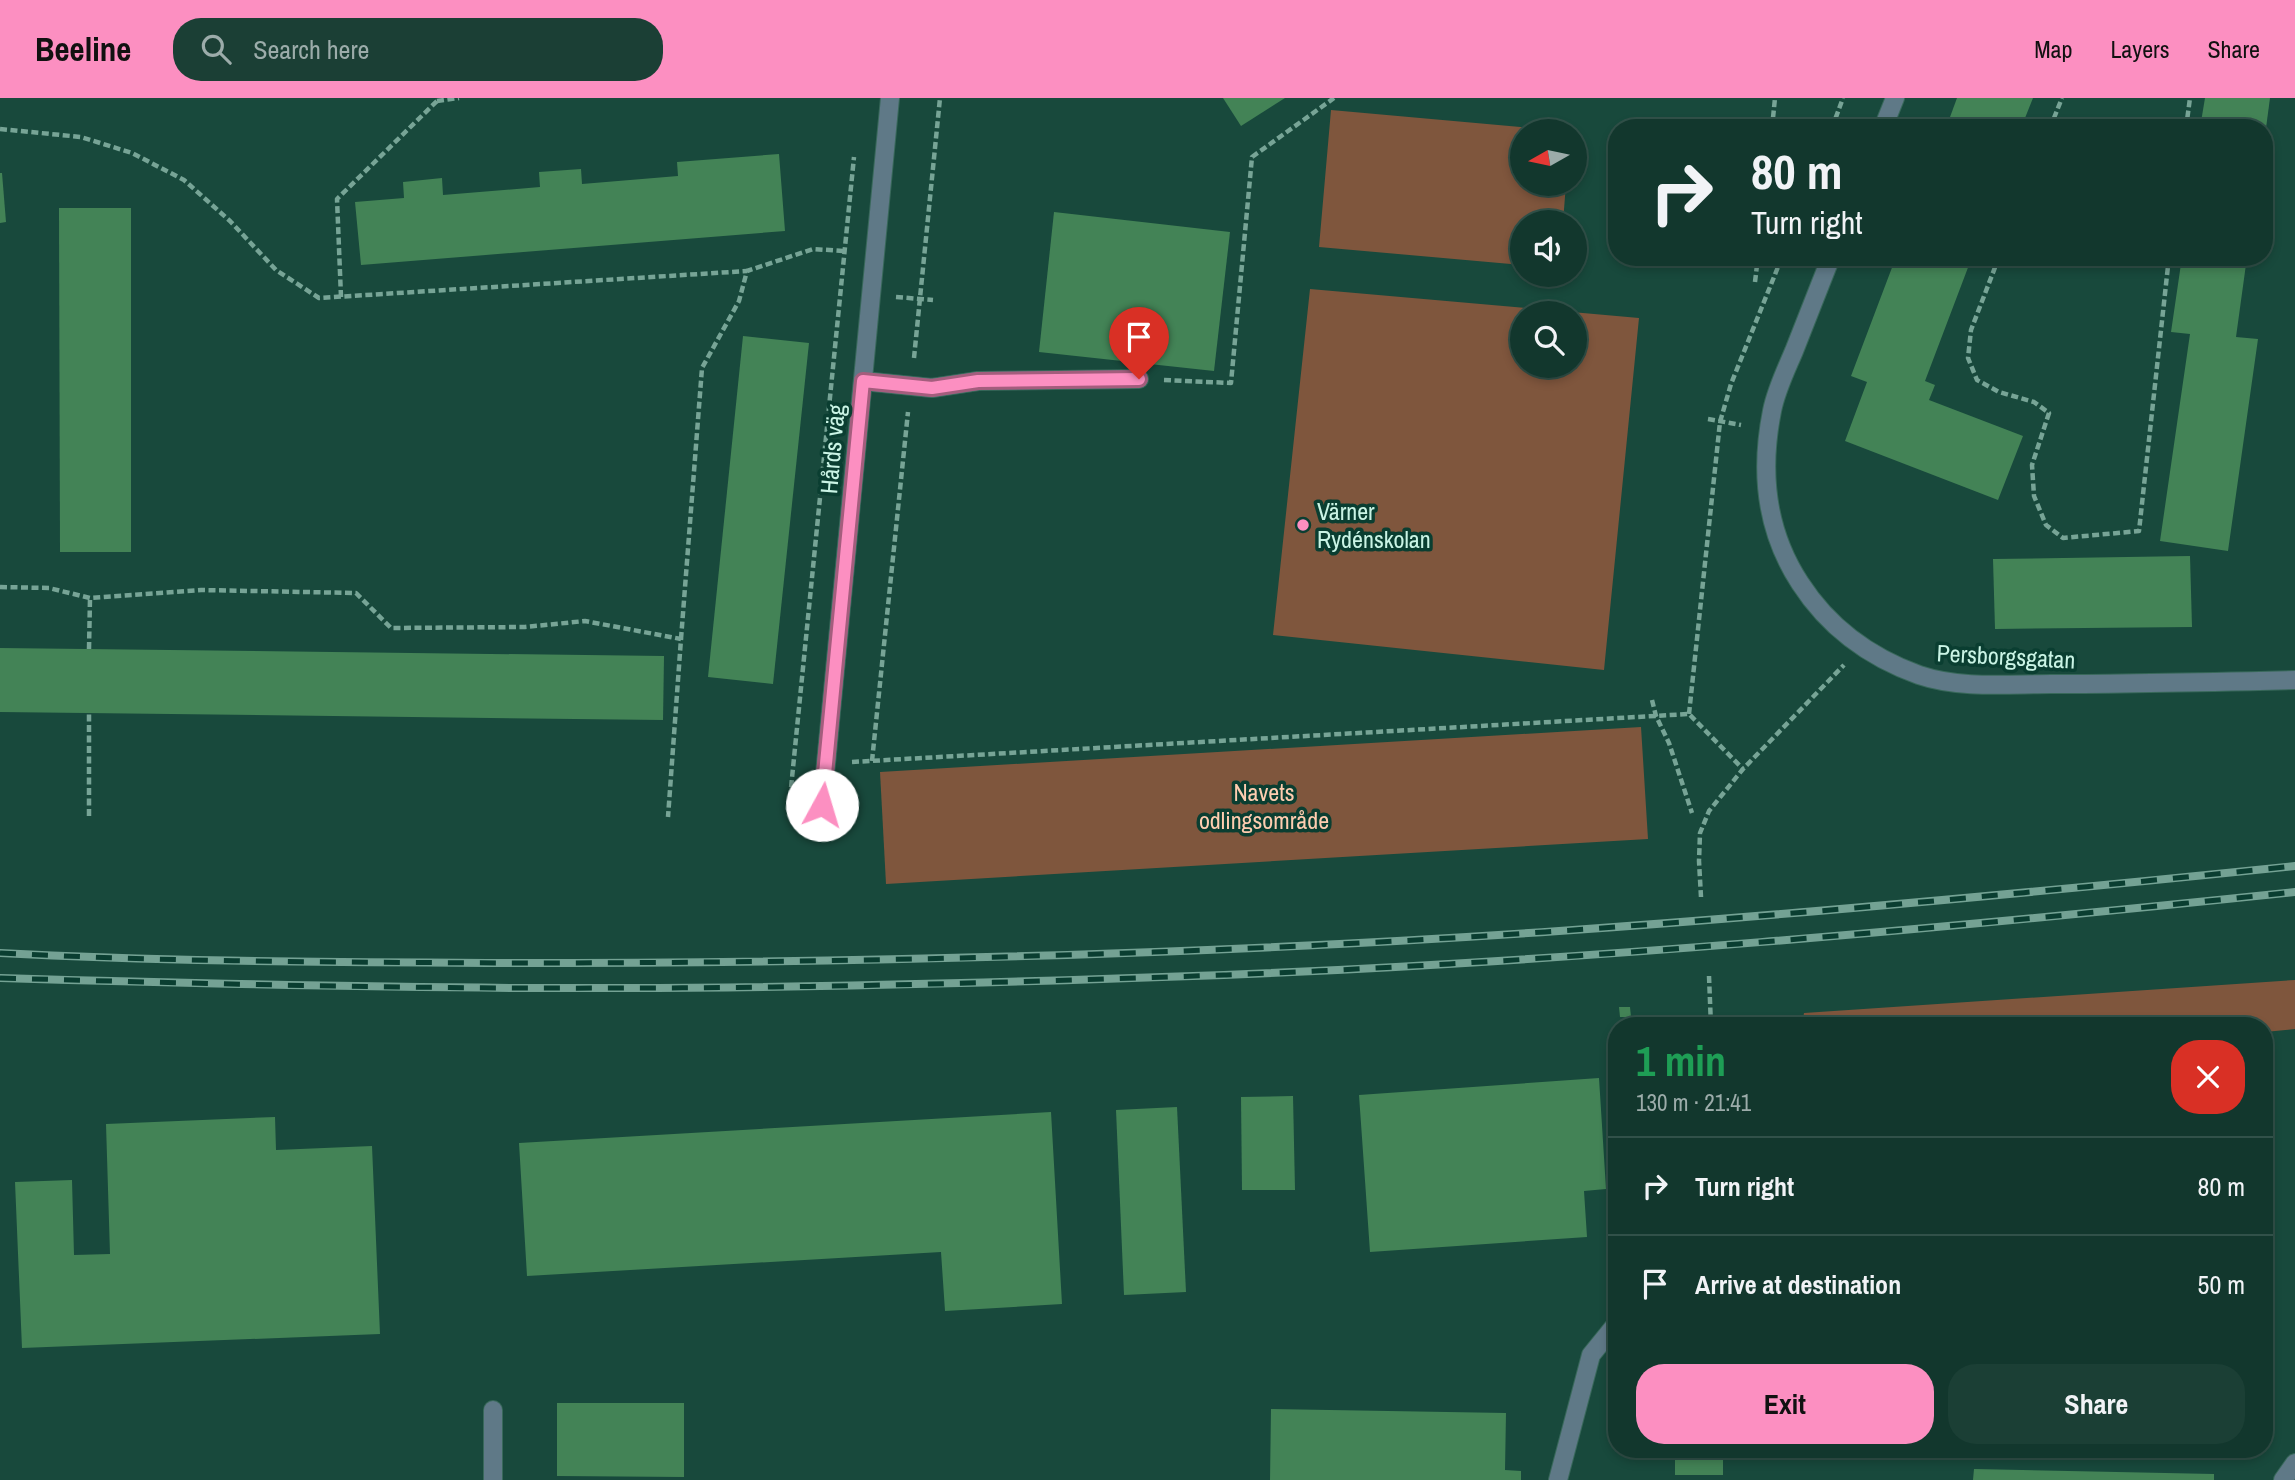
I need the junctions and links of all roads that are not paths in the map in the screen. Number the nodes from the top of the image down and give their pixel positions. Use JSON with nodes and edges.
{"nodes":[{"id":1,"x":890,"y":98,"type":"edge"},
{"id":2,"x":1895,"y":98,"type":"edge"},
{"id":3,"x":1887,"y":119,"type":"edge"},
{"id":4,"x":1828,"y":266,"type":"edge"},
{"id":5,"x":1139,"y":379,"type":"road end"},
{"id":6,"x":863,"y":381,"type":"junction"},
{"id":7,"x":2295,"y":680,"type":"edge"},
{"id":8,"x":822,"y":805,"type":"dead end"},
{"id":9,"x":1608,"y":1334,"type":"edge"},
{"id":10,"x":493,"y":1410,"type":"dead end"},
{"id":11,"x":2295,"y":1463,"type":"edge"},
{"id":12,"x":493,"y":1480,"type":"edge"},
{"id":13,"x":1558,"y":1480,"type":"edge"},
{"id":14,"x":2283,"y":1480,"type":"edge"}],
"edges":[{"from":1,"to":6,"type":"street","name":"Hårds väg"},
{"from":2,"to":3,"type":"street"},
{"from":4,"to":7,"type":"street","name":"Persborgsgatan"},
{"from":5,"to":6,"type":"street"},
{"from":6,"to":8,"type":"street","name":"Hårds väg"},
{"from":9,"to":13,"type":"street"},
{"from":10,"to":12,"type":"street"},
{"from":11,"to":14,"type":"street"}]}
